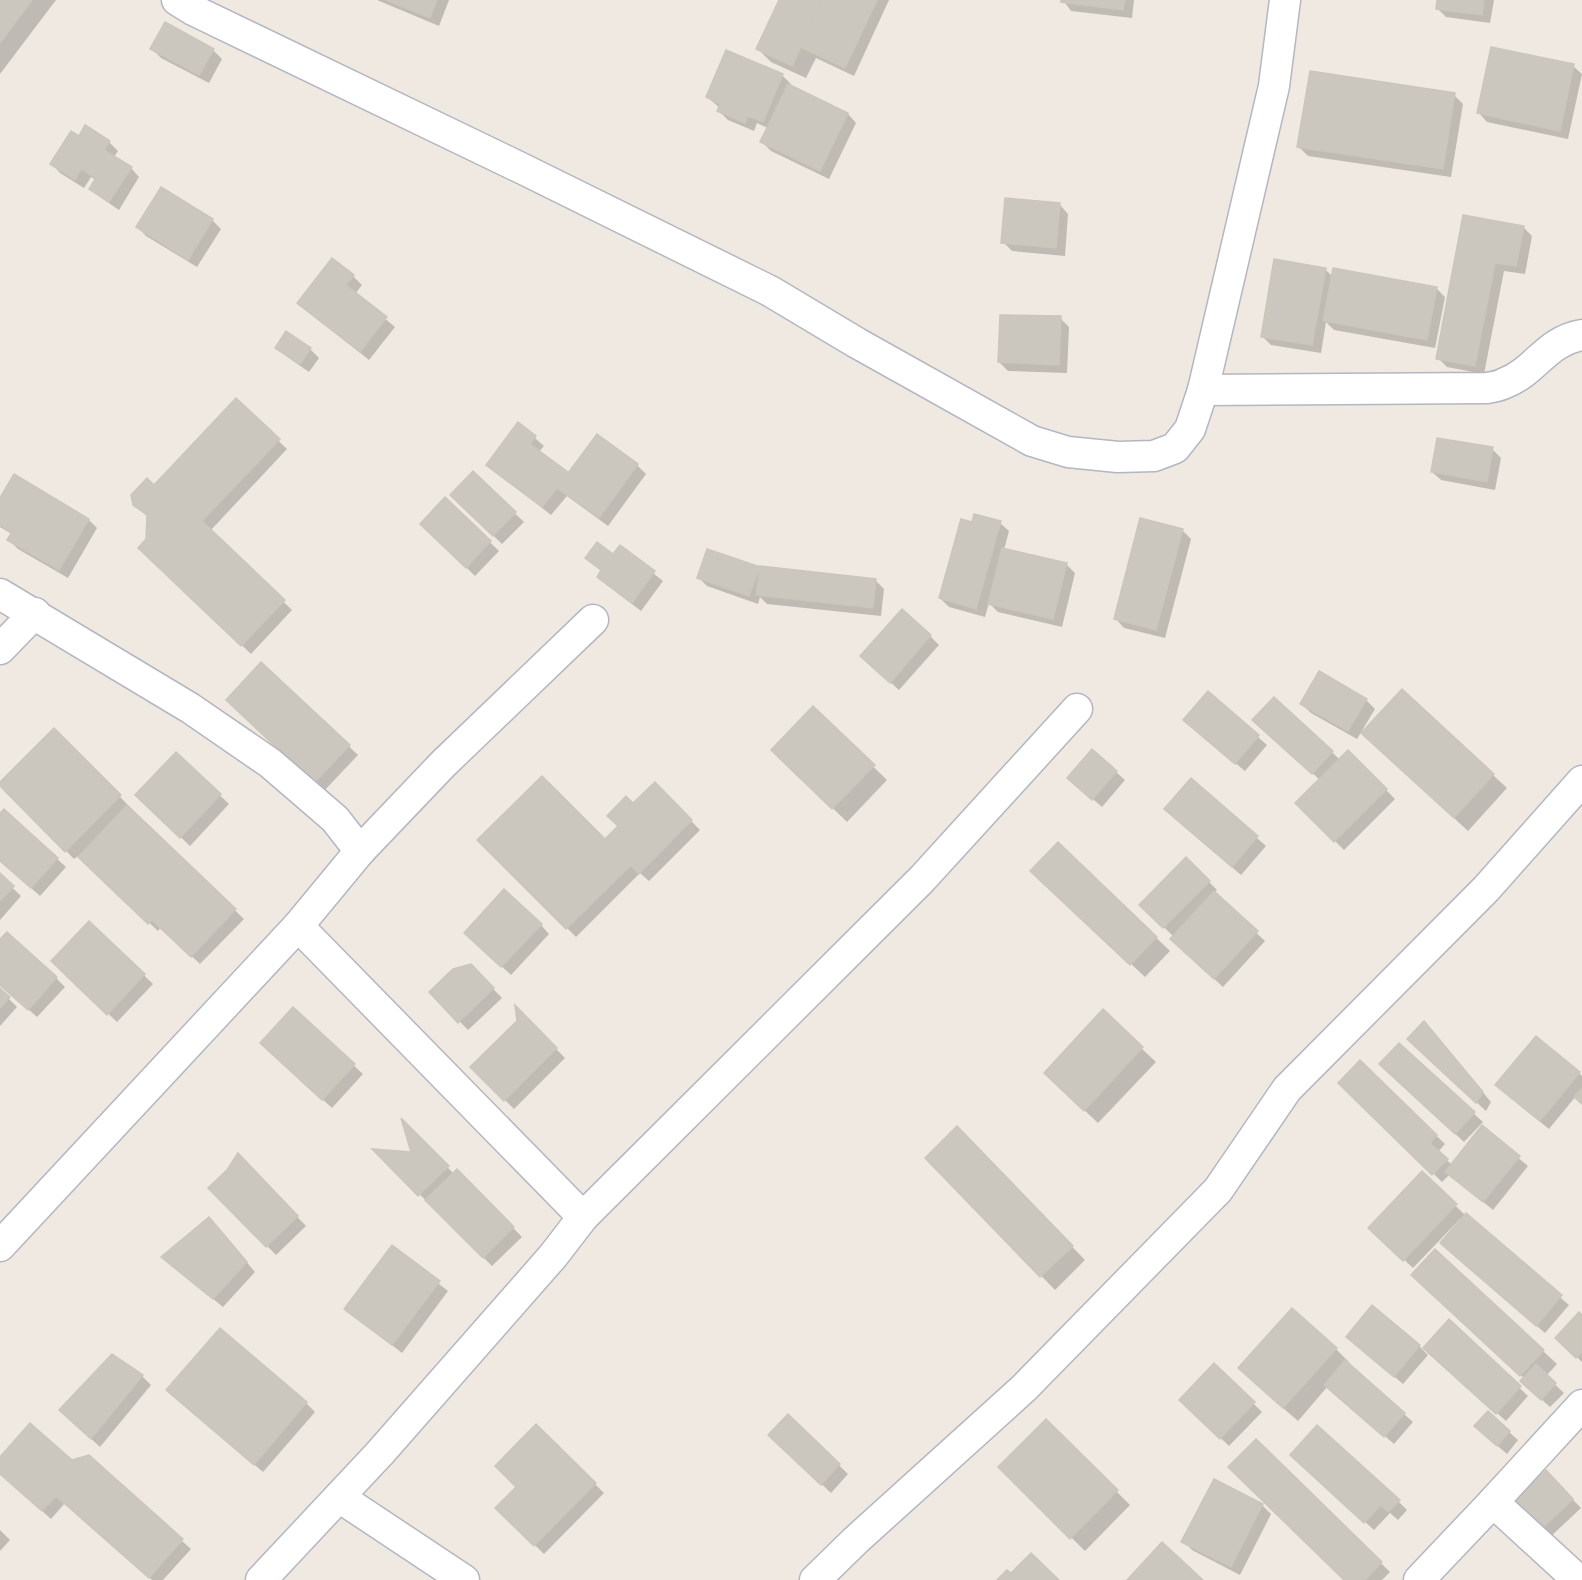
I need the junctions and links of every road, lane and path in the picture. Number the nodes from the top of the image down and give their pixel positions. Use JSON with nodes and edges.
{"nodes":[{"id":1,"x":177,"y":0,"type":"edge"},
{"id":2,"x":1285,"y":0,"type":"edge"},
{"id":3,"x":1582,"y":335,"type":"edge"},
{"id":4,"x":1203,"y":390,"type":"junction"},
{"id":5,"x":0,"y":594,"type":"edge"},
{"id":6,"x":35,"y":613,"type":"junction"},
{"id":7,"x":593,"y":620,"type":"dead end"},
{"id":8,"x":0,"y":649,"type":"edge"},
{"id":9,"x":1077,"y":709,"type":"dead end"},
{"id":10,"x":1582,"y":781,"type":"edge"},
{"id":11,"x":360,"y":850,"type":"junction"},
{"id":12,"x":298,"y":926,"type":"junction"},
{"id":13,"x":583,"y":1217,"type":"junction"},
{"id":14,"x":0,"y":1246,"type":"edge"},
{"id":15,"x":1582,"y":1405,"type":"edge"},
{"id":16,"x":339,"y":1497,"type":"junction"},
{"id":17,"x":1493,"y":1502,"type":"junction"},
{"id":18,"x":261,"y":1580,"type":"edge"},
{"id":19,"x":464,"y":1580,"type":"edge"},
{"id":20,"x":815,"y":1580,"type":"edge"},
{"id":21,"x":1419,"y":1580,"type":"edge"},
{"id":22,"x":1578,"y":1580,"type":"edge"}],
"edges":[{"from":1,"to":4,"type":"street"},
{"from":2,"to":4,"type":"street"},
{"from":3,"to":4,"type":"street"},
{"from":5,"to":6,"type":"street"},
{"from":6,"to":8,"type":"street"},
{"from":6,"to":11,"type":"street"},
{"from":7,"to":11,"type":"street"},
{"from":9,"to":13,"type":"street"},
{"from":10,"to":20,"type":"street"},
{"from":11,"to":12,"type":"street"},
{"from":12,"to":13,"type":"street"},
{"from":12,"to":14,"type":"street"},
{"from":13,"to":16,"type":"street"},
{"from":15,"to":17,"type":"street"},
{"from":16,"to":18,"type":"street"},
{"from":16,"to":19,"type":"street"},
{"from":17,"to":21,"type":"street"},
{"from":17,"to":22,"type":"street"}]}
